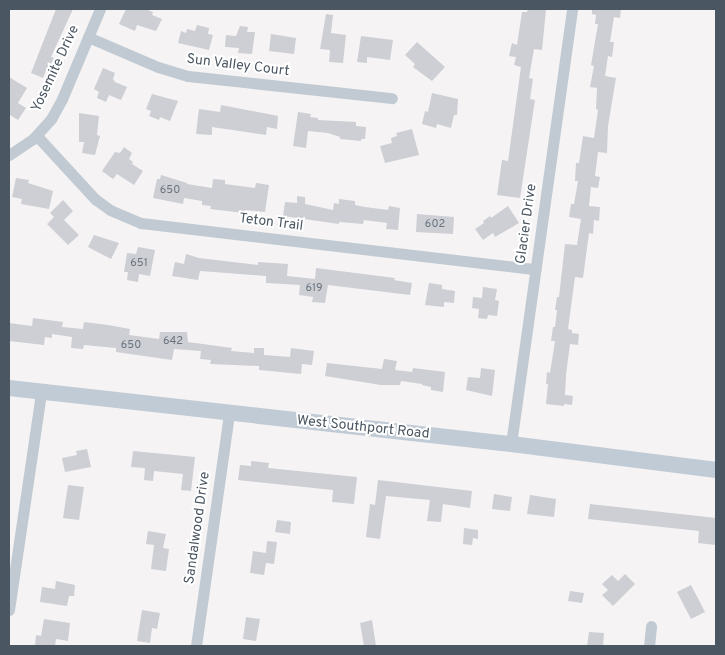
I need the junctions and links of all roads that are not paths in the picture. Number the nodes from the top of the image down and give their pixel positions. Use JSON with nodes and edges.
{"nodes":[{"id":1,"x":100,"y":9,"type":"edge"},
{"id":2,"x":572,"y":9,"type":"edge"},
{"id":3,"x":88,"y":37,"type":"junction"},
{"id":4,"x":392,"y":98,"type":"dead end"},
{"id":5,"x":37,"y":136,"type":"junction"},
{"id":6,"x":9,"y":155,"type":"edge"},
{"id":7,"x":536,"y":269,"type":"junction"},
{"id":8,"x":9,"y":388,"type":"edge"},
{"id":9,"x":41,"y":392,"type":"junction"},
{"id":10,"x":229,"y":414,"type":"junction"},
{"id":11,"x":511,"y":444,"type":"junction"},
{"id":12,"x":716,"y":470,"type":"edge"},
{"id":13,"x":9,"y":610,"type":"edge"},
{"id":14,"x":651,"y":626,"type":"dead end"},
{"id":15,"x":196,"y":646,"type":"edge"},
{"id":16,"x":649,"y":646,"type":"edge"}],
"edges":[{"from":1,"to":3,"type":"street","name":"Yosemite Drive"},
{"from":2,"to":7,"type":"street","name":"Glacier Drive"},
{"from":3,"to":4,"type":"street","name":"Sun Valley Court"},
{"from":3,"to":5,"type":"street","name":"Yosemite Drive"},
{"from":5,"to":6,"type":"street","name":"Yosemite Drive"},
{"from":5,"to":7,"type":"street","name":"Teton Trail"},
{"from":7,"to":11,"type":"street","name":"Glacier Drive"},
{"from":8,"to":9,"type":"main road","name":"West Southport Road"},
{"from":9,"to":10,"type":"main road","name":"West Southport Road"},
{"from":9,"to":13,"type":"street"},
{"from":10,"to":11,"type":"main road","name":"West Southport Road"},
{"from":10,"to":15,"type":"street","name":"Sandalwood Drive"},
{"from":11,"to":12,"type":"main road","name":"West Southport Road"},
{"from":14,"to":16,"type":"street"}]}
